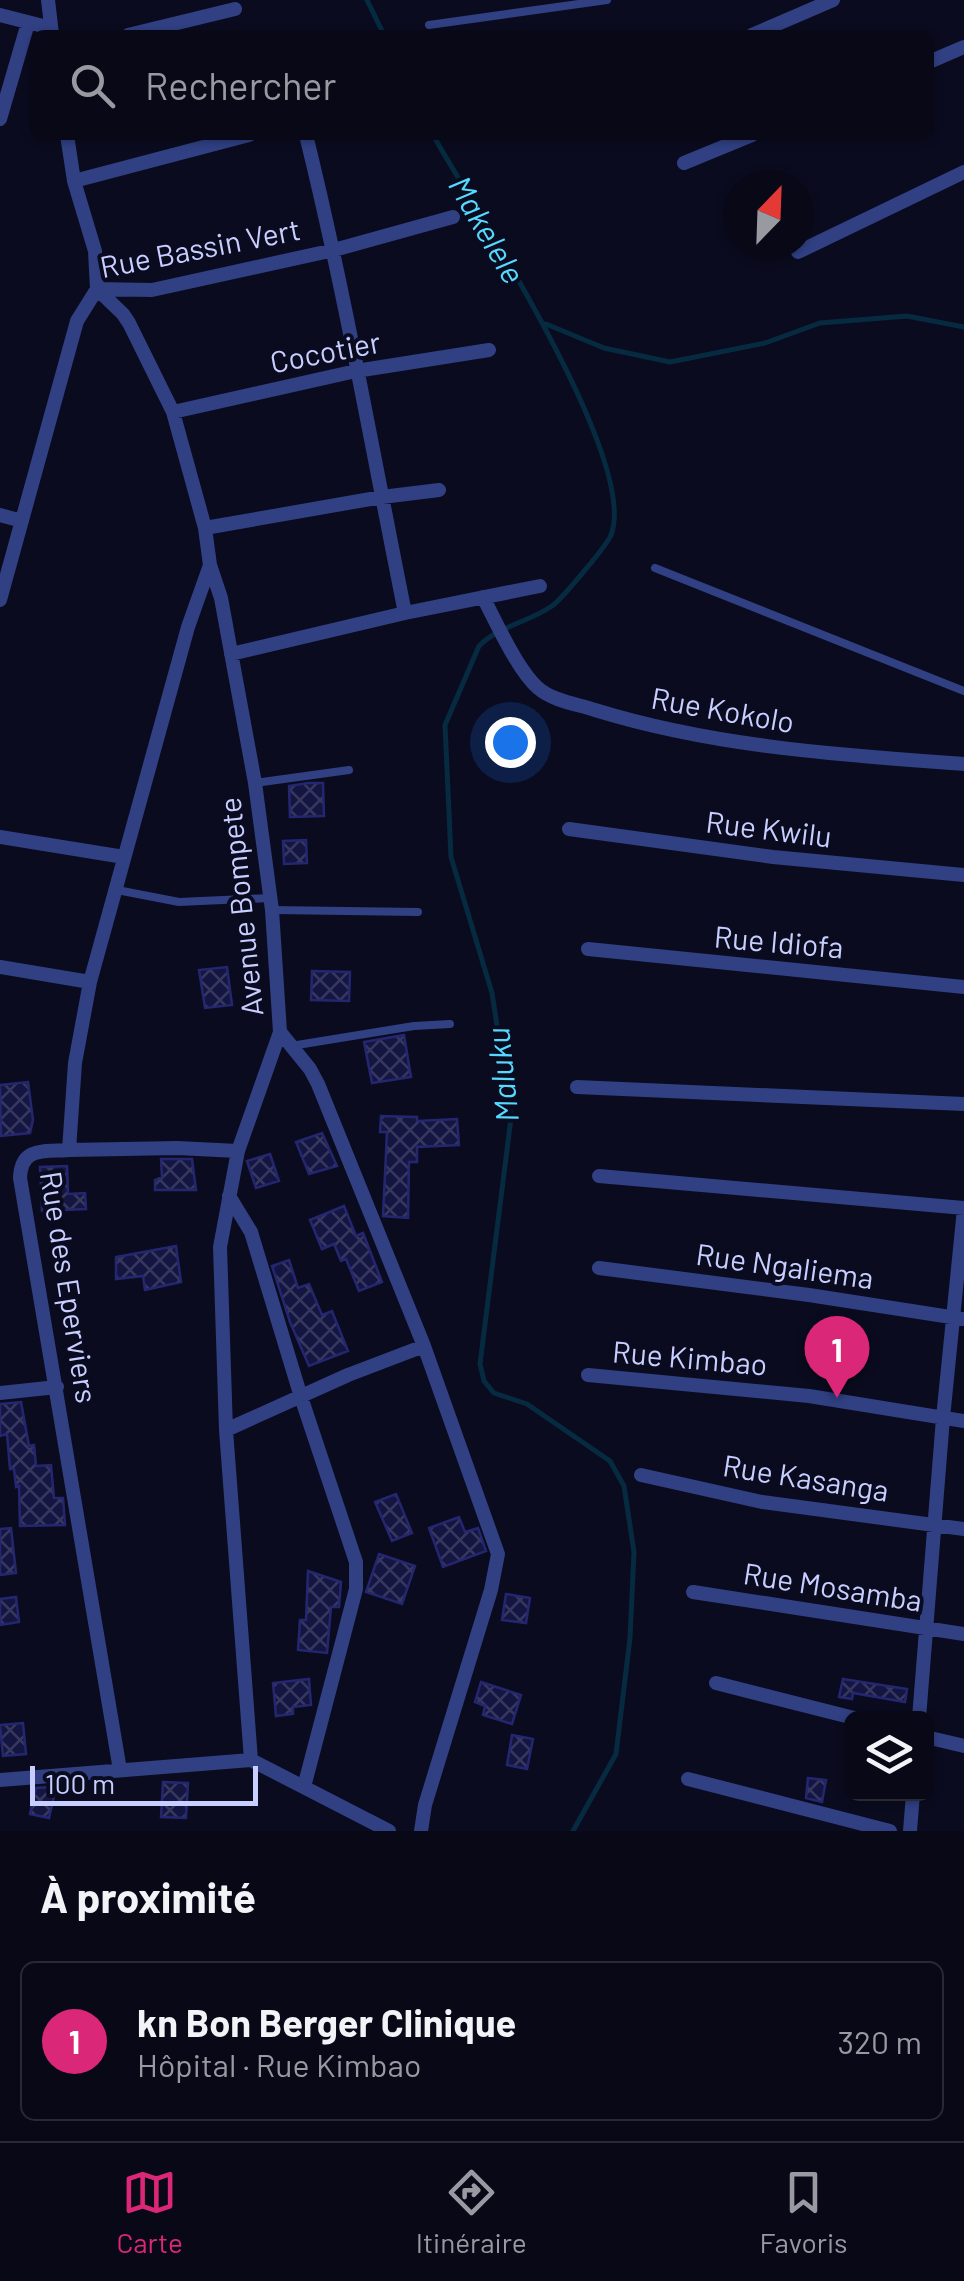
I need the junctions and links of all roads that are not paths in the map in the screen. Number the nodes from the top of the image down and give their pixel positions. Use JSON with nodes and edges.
{"nodes":[{"id":1,"x":48,"y":0,"type":"edge"},
{"id":2,"x":606,"y":0,"type":"edge"},
{"id":3,"x":833,"y":0,"type":"edge"},
{"id":4,"x":235,"y":10,"type":"dead end"},
{"id":5,"x":0,"y":16,"type":"edge"},
{"id":6,"x":28,"y":23,"type":"junction"},
{"id":7,"x":429,"y":25,"type":"dead end"},
{"id":8,"x":46,"y":30,"type":"edge"},
{"id":9,"x":51,"y":30,"type":"edge"},
{"id":10,"x":149,"y":30,"type":"edge"},
{"id":11,"x":764,"y":30,"type":"edge"},
{"id":12,"x":964,"y":47,"type":"edge"},
{"id":13,"x":934,"y":60,"type":"edge"},
{"id":14,"x":0,"y":118,"type":"edge"},
{"id":15,"x":69,"y":140,"type":"edge"},
{"id":16,"x":230,"y":140,"type":"edge"},
{"id":17,"x":307,"y":140,"type":"edge"},
{"id":18,"x":740,"y":140,"type":"edge"},
{"id":19,"x":684,"y":163,"type":"dead end"},
{"id":20,"x":964,"y":172,"type":"edge"},
{"id":21,"x":74,"y":181,"type":"junction"},
{"id":22,"x":453,"y":217,"type":"dead end"},
{"id":23,"x":814,"y":244,"type":"edge"},
{"id":24,"x":334,"y":250,"type":"junction"},
{"id":25,"x":97,"y":289,"type":"junction"},
{"id":26,"x":489,"y":350,"type":"dead end"},
{"id":27,"x":356,"y":372,"type":"junction"},
{"id":28,"x":173,"y":412,"type":"junction"},
{"id":29,"x":439,"y":490,"type":"dead end"},
{"id":30,"x":382,"y":498,"type":"junction"},
{"id":31,"x":0,"y":515,"type":"edge"},
{"id":32,"x":22,"y":521,"type":"junction"},
{"id":33,"x":205,"y":528,"type":"junction"},
{"id":34,"x":210,"y":565,"type":"junction"},
{"id":35,"x":655,"y":568,"type":"dead end"},
{"id":36,"x":540,"y":586,"type":"dead end"},
{"id":37,"x":484,"y":597,"type":"junction"},
{"id":38,"x":0,"y":600,"type":"edge"},
{"id":39,"x":405,"y":613,"type":"junction"},
{"id":40,"x":232,"y":654,"type":"junction"},
{"id":41,"x":964,"y":691,"type":"edge"},
{"id":42,"x":964,"y":764,"type":"edge"},
{"id":43,"x":349,"y":770,"type":"dead end"},
{"id":44,"x":255,"y":783,"type":"junction"},
{"id":45,"x":569,"y":829,"type":"dead end"},
{"id":46,"x":0,"y":838,"type":"edge"},
{"id":47,"x":124,"y":857,"type":"junction"},
{"id":48,"x":964,"y":875,"type":"edge"},
{"id":49,"x":117,"y":890,"type":"junction"},
{"id":50,"x":271,"y":904,"type":"junction"},
{"id":51,"x":418,"y":912,"type":"dead end"},
{"id":52,"x":588,"y":949,"type":"dead end"},
{"id":53,"x":0,"y":967,"type":"edge"},
{"id":54,"x":90,"y":982,"type":"junction"},
{"id":55,"x":964,"y":986,"type":"edge"},
{"id":56,"x":450,"y":1024,"type":"dead end"},
{"id":57,"x":280,"y":1032,"type":"junction"},
{"id":58,"x":292,"y":1046,"type":"junction"},
{"id":59,"x":577,"y":1088,"type":"dead end"},
{"id":60,"x":964,"y":1104,"type":"edge"},
{"id":61,"x":70,"y":1150,"type":"junction"},
{"id":62,"x":238,"y":1151,"type":"junction"},
{"id":63,"x":599,"y":1176,"type":"dead end"},
{"id":64,"x":229,"y":1196,"type":"junction"},
{"id":65,"x":964,"y":1209,"type":"edge"},
{"id":66,"x":599,"y":1268,"type":"dead end"},
{"id":67,"x":958,"y":1319,"type":"edge"},
{"id":68,"x":424,"y":1346,"type":"junction"},
{"id":69,"x":588,"y":1375,"type":"dead end"},
{"id":70,"x":57,"y":1387,"type":"junction"},
{"id":71,"x":0,"y":1394,"type":"edge"},
{"id":72,"x":301,"y":1397,"type":"junction"},
{"id":73,"x":943,"y":1418,"type":"junction"},
{"id":74,"x":964,"y":1421,"type":"edge"},
{"id":75,"x":226,"y":1430,"type":"junction"},
{"id":76,"x":640,"y":1474,"type":"dead end"},
{"id":77,"x":934,"y":1524,"type":"junction"},
{"id":78,"x":964,"y":1529,"type":"edge"},
{"id":79,"x":693,"y":1592,"type":"dead end"},
{"id":80,"x":926,"y":1628,"type":"junction"},
{"id":81,"x":964,"y":1634,"type":"edge"},
{"id":82,"x":716,"y":1683,"type":"dead end"},
{"id":83,"x":920,"y":1711,"type":"edge"},
{"id":84,"x":844,"y":1715,"type":"edge"},
{"id":85,"x":934,"y":1739,"type":"edge"},
{"id":86,"x":964,"y":1746,"type":"edge"},
{"id":87,"x":251,"y":1760,"type":"junction"},
{"id":88,"x":120,"y":1770,"type":"junction"},
{"id":89,"x":0,"y":1780,"type":"edge"},
{"id":90,"x":688,"y":1780,"type":"dead end"},
{"id":91,"x":304,"y":1787,"type":"junction"},
{"id":92,"x":913,"y":1801,"type":"edge"},
{"id":93,"x":389,"y":1831,"type":"edge"},
{"id":94,"x":421,"y":1831,"type":"edge"},
{"id":95,"x":890,"y":1831,"type":"edge"},
{"id":96,"x":910,"y":1831,"type":"edge"}],
"edges":[{"from":1,"to":9,"type":"street"},
{"from":2,"to":7,"type":"lane"},
{"from":3,"to":11,"type":"street"},
{"from":4,"to":10,"type":"street"},
{"from":5,"to":6,"type":"street"},
{"from":6,"to":8,"type":"street"},
{"from":6,"to":14,"type":"street"},
{"from":12,"to":13,"type":"street"},
{"from":15,"to":21,"type":"street"},
{"from":16,"to":21,"type":"street"},
{"from":17,"to":24,"type":"street"},
{"from":18,"to":19,"type":"street"},
{"from":20,"to":23,"type":"street"},
{"from":21,"to":25,"type":"street"},
{"from":22,"to":24,"type":"street","name":"Rue Bassin Vert"},
{"from":24,"to":25,"type":"street","name":"Rue Bassin Vert"},
{"from":24,"to":27,"type":"street"},
{"from":25,"to":28,"type":"street","name":"Avenue Bompete"},
{"from":25,"to":32,"type":"street","name":"Rue Bassin Vert"},
{"from":26,"to":27,"type":"street","name":"Cocotier"},
{"from":27,"to":28,"type":"street","name":"Cocotier"},
{"from":27,"to":30,"type":"street"},
{"from":28,"to":33,"type":"street","name":"Avenue Bompete"},
{"from":29,"to":30,"type":"street"},
{"from":30,"to":33,"type":"street"},
{"from":30,"to":39,"type":"street"},
{"from":31,"to":32,"type":"street"},
{"from":32,"to":38,"type":"street","name":"Rue Bassin Vert"},
{"from":33,"to":34,"type":"street","name":"Avenue Bompete"},
{"from":34,"to":40,"type":"street","name":"Avenue Bompete"},
{"from":34,"to":47,"type":"street","name":"Rue des Eperviers"},
{"from":35,"to":41,"type":"lane"},
{"from":36,"to":37,"type":"street"},
{"from":37,"to":39,"type":"street"},
{"from":37,"to":42,"type":"street","name":"Rue Kokolo"},
{"from":39,"to":40,"type":"street"},
{"from":40,"to":44,"type":"street","name":"Avenue Bompete"},
{"from":43,"to":44,"type":"lane"},
{"from":44,"to":50,"type":"street","name":"Avenue Bompete"},
{"from":45,"to":48,"type":"street","name":"Rue Kwilu"},
{"from":46,"to":47,"type":"street"},
{"from":47,"to":49,"type":"street","name":"Rue des Eperviers"},
{"from":49,"to":50,"type":"lane"},
{"from":49,"to":54,"type":"street","name":"Rue des Eperviers"},
{"from":50,"to":51,"type":"lane"},
{"from":50,"to":57,"type":"street","name":"Avenue Bompete"},
{"from":52,"to":55,"type":"street","name":"Rue Idiofa"},
{"from":53,"to":54,"type":"street"},
{"from":54,"to":61,"type":"street","name":"Rue des Eperviers"},
{"from":56,"to":58,"type":"lane"},
{"from":57,"to":58,"type":"street"},
{"from":57,"to":62,"type":"street","name":"Avenue Bompete"},
{"from":58,"to":68,"type":"street"},
{"from":59,"to":60,"type":"street"},
{"from":61,"to":62,"type":"street"},
{"from":61,"to":70,"type":"street","name":"Rue des Eperviers"},
{"from":62,"to":64,"type":"street","name":"Avenue Bompete"},
{"from":63,"to":65,"type":"street"},
{"from":64,"to":72,"type":"street"},
{"from":64,"to":75,"type":"street","name":"Avenue Bompete"},
{"from":65,"to":67,"type":"street"},
{"from":66,"to":67,"type":"street","name":"Rue Ngaliema"},
{"from":67,"to":73,"type":"street"},
{"from":68,"to":72,"type":"street"},
{"from":68,"to":94,"type":"street"},
{"from":69,"to":73,"type":"street","name":"Rue Kimbao"},
{"from":70,"to":71,"type":"street"},
{"from":70,"to":88,"type":"street","name":"Rue des Eperviers"},
{"from":72,"to":75,"type":"street"},
{"from":72,"to":91,"type":"street"},
{"from":73,"to":74,"type":"street","name":"Rue Kimbao"},
{"from":73,"to":77,"type":"street"},
{"from":75,"to":87,"type":"street","name":"Avenue Bompete"},
{"from":76,"to":77,"type":"street","name":"Rue Kasanga"},
{"from":77,"to":78,"type":"street","name":"Rue Kasanga"},
{"from":77,"to":80,"type":"street"},
{"from":79,"to":80,"type":"street","name":"Rue Mosamba"},
{"from":80,"to":81,"type":"street","name":"Rue Mosamba"},
{"from":80,"to":83,"type":"street"},
{"from":82,"to":84,"type":"street"},
{"from":85,"to":86,"type":"street"},
{"from":87,"to":88,"type":"street"},
{"from":87,"to":91,"type":"street"},
{"from":88,"to":89,"type":"street"},
{"from":90,"to":95,"type":"street"},
{"from":91,"to":93,"type":"street"},
{"from":92,"to":96,"type":"street"}]}
